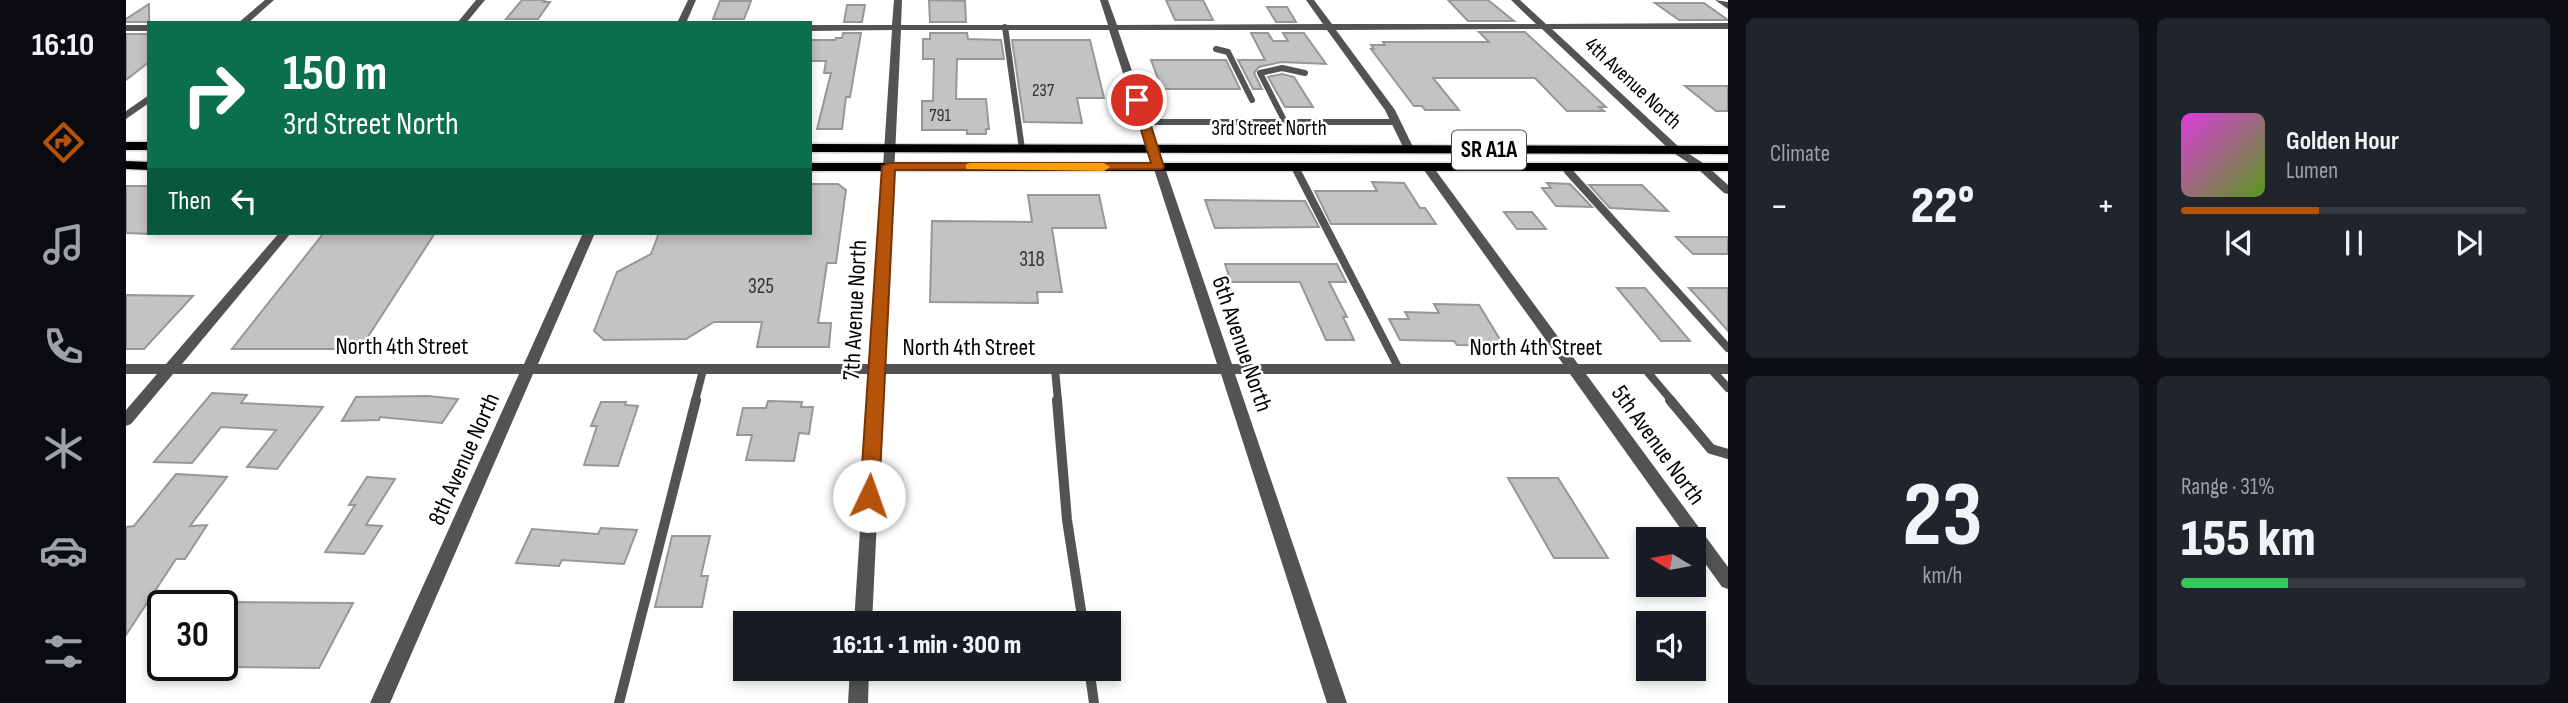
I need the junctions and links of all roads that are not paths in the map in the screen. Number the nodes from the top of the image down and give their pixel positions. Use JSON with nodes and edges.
{"nodes":[{"id":1,"x":270,"y":0,"type":"edge"},
{"id":2,"x":481,"y":0,"type":"edge"},
{"id":3,"x":692,"y":0,"type":"edge"},
{"id":4,"x":898,"y":0,"type":"edge"},
{"id":5,"x":1104,"y":0,"type":"edge"},
{"id":6,"x":1310,"y":0,"type":"edge"},
{"id":7,"x":1515,"y":0,"type":"edge"},
{"id":8,"x":1719,"y":0,"type":"edge"},
{"id":9,"x":1728,"y":6,"type":"edge"},
{"id":10,"x":244,"y":21,"type":"edge"},
{"id":11,"x":463,"y":21,"type":"edge"},
{"id":12,"x":682,"y":21,"type":"edge"},
{"id":13,"x":1113,"y":26,"type":"junction"},
{"id":14,"x":1728,"y":26,"type":"edge"},
{"id":15,"x":126,"y":27,"type":"edge"},
{"id":16,"x":147,"y":27,"type":"edge"},
{"id":17,"x":1005,"y":27,"type":"junction"},
{"id":18,"x":1330,"y":27,"type":"junction"},
{"id":19,"x":1545,"y":27,"type":"junction"},
{"id":20,"x":812,"y":28,"type":"edge"},
{"id":21,"x":896,"y":28,"type":"junction"},
{"id":22,"x":1216,"y":49,"type":"dead end"},
{"id":23,"x":1305,"y":73,"type":"dead end"},
{"id":24,"x":147,"y":100,"type":"edge"},
{"id":25,"x":1252,"y":100,"type":"dead end"},
{"id":26,"x":126,"y":116,"type":"edge"},
{"id":27,"x":1145,"y":122,"type":"junction"},
{"id":28,"x":1285,"y":122,"type":"junction"},
{"id":29,"x":1396,"y":122,"type":"junction"},
{"id":30,"x":126,"y":146,"type":"edge"},
{"id":31,"x":147,"y":146,"type":"edge"},
{"id":32,"x":812,"y":148,"type":"edge"},
{"id":33,"x":889,"y":148,"type":"junction"},
{"id":34,"x":1022,"y":149,"type":"junction"},
{"id":35,"x":1154,"y":149,"type":"junction"},
{"id":36,"x":1409,"y":149,"type":"junction"},
{"id":37,"x":1676,"y":150,"type":"junction"},
{"id":38,"x":1728,"y":150,"type":"edge"},
{"id":39,"x":126,"y":165,"type":"edge"},
{"id":40,"x":147,"y":166,"type":"edge"},
{"id":41,"x":889,"y":166,"type":"junction"},
{"id":42,"x":1427,"y":166,"type":"junction"},
{"id":43,"x":812,"y":167,"type":"edge"},
{"id":44,"x":1158,"y":167,"type":"junction"},
{"id":45,"x":1296,"y":167,"type":"junction"},
{"id":46,"x":1564,"y":167,"type":"junction"},
{"id":47,"x":1702,"y":167,"type":"junction"},
{"id":48,"x":1728,"y":167,"type":"edge"},
{"id":49,"x":1728,"y":191,"type":"edge"},
{"id":50,"x":283,"y":235,"type":"edge"},
{"id":51,"x":588,"y":235,"type":"edge"},
{"id":52,"x":1728,"y":348,"type":"edge"},
{"id":53,"x":530,"y":368,"type":"junction"},
{"id":54,"x":126,"y":369,"type":"edge"},
{"id":55,"x":1055,"y":369,"type":"junction"},
{"id":56,"x":1227,"y":369,"type":"junction"},
{"id":57,"x":1399,"y":369,"type":"junction"},
{"id":58,"x":1575,"y":369,"type":"junction"},
{"id":59,"x":1644,"y":369,"type":"junction"},
{"id":60,"x":1711,"y":369,"type":"junction"},
{"id":61,"x":1728,"y":369,"type":"edge"},
{"id":62,"x":169,"y":370,"type":"junction"},
{"id":63,"x":702,"y":370,"type":"junction"},
{"id":64,"x":876,"y":370,"type":"junction"},
{"id":65,"x":1728,"y":388,"type":"edge"},
{"id":66,"x":126,"y":420,"type":"edge"},
{"id":67,"x":1728,"y":454,"type":"edge"},
{"id":68,"x":1728,"y":582,"type":"edge"},
{"id":69,"x":864,"y":611,"type":"edge"},
{"id":70,"x":1081,"y":611,"type":"edge"},
{"id":71,"x":860,"y":681,"type":"edge"},
{"id":72,"x":1091,"y":681,"type":"edge"},
{"id":73,"x":380,"y":703,"type":"edge"},
{"id":74,"x":619,"y":703,"type":"edge"},
{"id":75,"x":859,"y":703,"type":"edge"},
{"id":76,"x":1094,"y":703,"type":"edge"},
{"id":77,"x":1337,"y":703,"type":"edge"}],
"edges":[{"from":1,"to":10,"type":"street"},
{"from":2,"to":11,"type":"street"},
{"from":3,"to":12,"type":"street"},
{"from":4,"to":21,"type":"street","name":"7th Avenue North"},
{"from":5,"to":13,"type":"street","name":"6th Avenue North"},
{"from":6,"to":18,"type":"street"},
{"from":7,"to":19,"type":"street","name":"4th Avenue North"},
{"from":8,"to":9,"type":"street"},
{"from":13,"to":17,"type":"street"},
{"from":13,"to":18,"type":"street"},
{"from":13,"to":27,"type":"street","name":"6th Avenue North"},
{"from":14,"to":19,"type":"street"},
{"from":15,"to":16,"type":"street"},
{"from":17,"to":21,"type":"street"},
{"from":17,"to":34,"type":"lane"},
{"from":18,"to":19,"type":"street"},
{"from":18,"to":29,"type":"street"},
{"from":19,"to":37,"type":"street","name":"4th Avenue North"},
{"from":20,"to":21,"type":"street"},
{"from":21,"to":33,"type":"street","name":"7th Avenue North"},
{"from":22,"to":25,"type":"lane"},
{"from":23,"to":28,"type":"lane"},
{"from":24,"to":26,"type":"street"},
{"from":27,"to":28,"type":"lane"},
{"from":27,"to":35,"type":"street","name":"6th Avenue North"},
{"from":28,"to":29,"type":"lane"},
{"from":29,"to":36,"type":"street"},
{"from":30,"to":31,"type":"main road"},
{"from":32,"to":33,"type":"main road","name":"3rd Street North","number":"SR A1A"},
{"from":33,"to":34,"type":"main road","name":"3rd Street North","number":"SR A1A"},
{"from":33,"to":41,"type":"street","name":"7th Avenue North"},
{"from":34,"to":35,"type":"main road","name":"3rd Street North","number":"SR A1A"},
{"from":35,"to":36,"type":"main road","name":"3rd Street North","number":"SR A1A"},
{"from":35,"to":44,"type":"street","name":"6th Avenue North"},
{"from":36,"to":37,"type":"main road","name":"3rd Street North","number":"SR A1A"},
{"from":37,"to":38,"type":"main road","name":"3rd Street North","number":"SR A1A"},
{"from":37,"to":47,"type":"street","name":"4th Avenue North"},
{"from":39,"to":40,"type":"main road"},
{"from":41,"to":43,"type":"main road","name":"3rd Street North","number":"SR A1A"},
{"from":41,"to":44,"type":"main road","name":"3rd Street North","number":"SR A1A"},
{"from":41,"to":64,"type":"street","name":"7th Avenue North"},
{"from":42,"to":45,"type":"main road","name":"3rd Street North","number":"SR A1A"},
{"from":42,"to":46,"type":"main road","name":"3rd Street North","number":"SR A1A"},
{"from":42,"to":58,"type":"street","name":"5th Avenue North"},
{"from":44,"to":45,"type":"main road","name":"3rd Street North","number":"SR A1A"},
{"from":44,"to":56,"type":"street","name":"6th Avenue North"},
{"from":45,"to":57,"type":"lane"},
{"from":46,"to":47,"type":"main road","name":"3rd Street North","number":"SR A1A"},
{"from":46,"to":52,"type":"lane"},
{"from":47,"to":48,"type":"main road","name":"3rd Street North","number":"SR A1A"},
{"from":47,"to":49,"type":"street","name":"4th Avenue North"},
{"from":50,"to":62,"type":"street"},
{"from":51,"to":53,"type":"street","name":"8th Avenue North"},
{"from":53,"to":62,"type":"street","name":"North 4th Street"},
{"from":53,"to":63,"type":"street","name":"North 4th Street"},
{"from":53,"to":73,"type":"street","name":"8th Avenue North"},
{"from":54,"to":62,"type":"street","name":"North 4th Street"},
{"from":55,"to":56,"type":"street","name":"North 4th Street"},
{"from":55,"to":64,"type":"street","name":"North 4th Street"},
{"from":55,"to":70,"type":"lane"},
{"from":56,"to":57,"type":"street","name":"North 4th Street"},
{"from":56,"to":77,"type":"street","name":"6th Avenue North"},
{"from":57,"to":58,"type":"street","name":"North 4th Street"},
{"from":58,"to":59,"type":"street","name":"North 4th Street"},
{"from":58,"to":68,"type":"street","name":"5th Avenue North"},
{"from":59,"to":60,"type":"street","name":"North 4th Street"},
{"from":59,"to":67,"type":"lane"},
{"from":60,"to":61,"type":"street","name":"North 4th Street"},
{"from":60,"to":65,"type":"lane"},
{"from":62,"to":66,"type":"street"},
{"from":63,"to":64,"type":"street","name":"North 4th Street"},
{"from":63,"to":74,"type":"lane"},
{"from":64,"to":69,"type":"street","name":"7th Avenue North"},
{"from":71,"to":75,"type":"street"},
{"from":72,"to":76,"type":"lane"}]}
